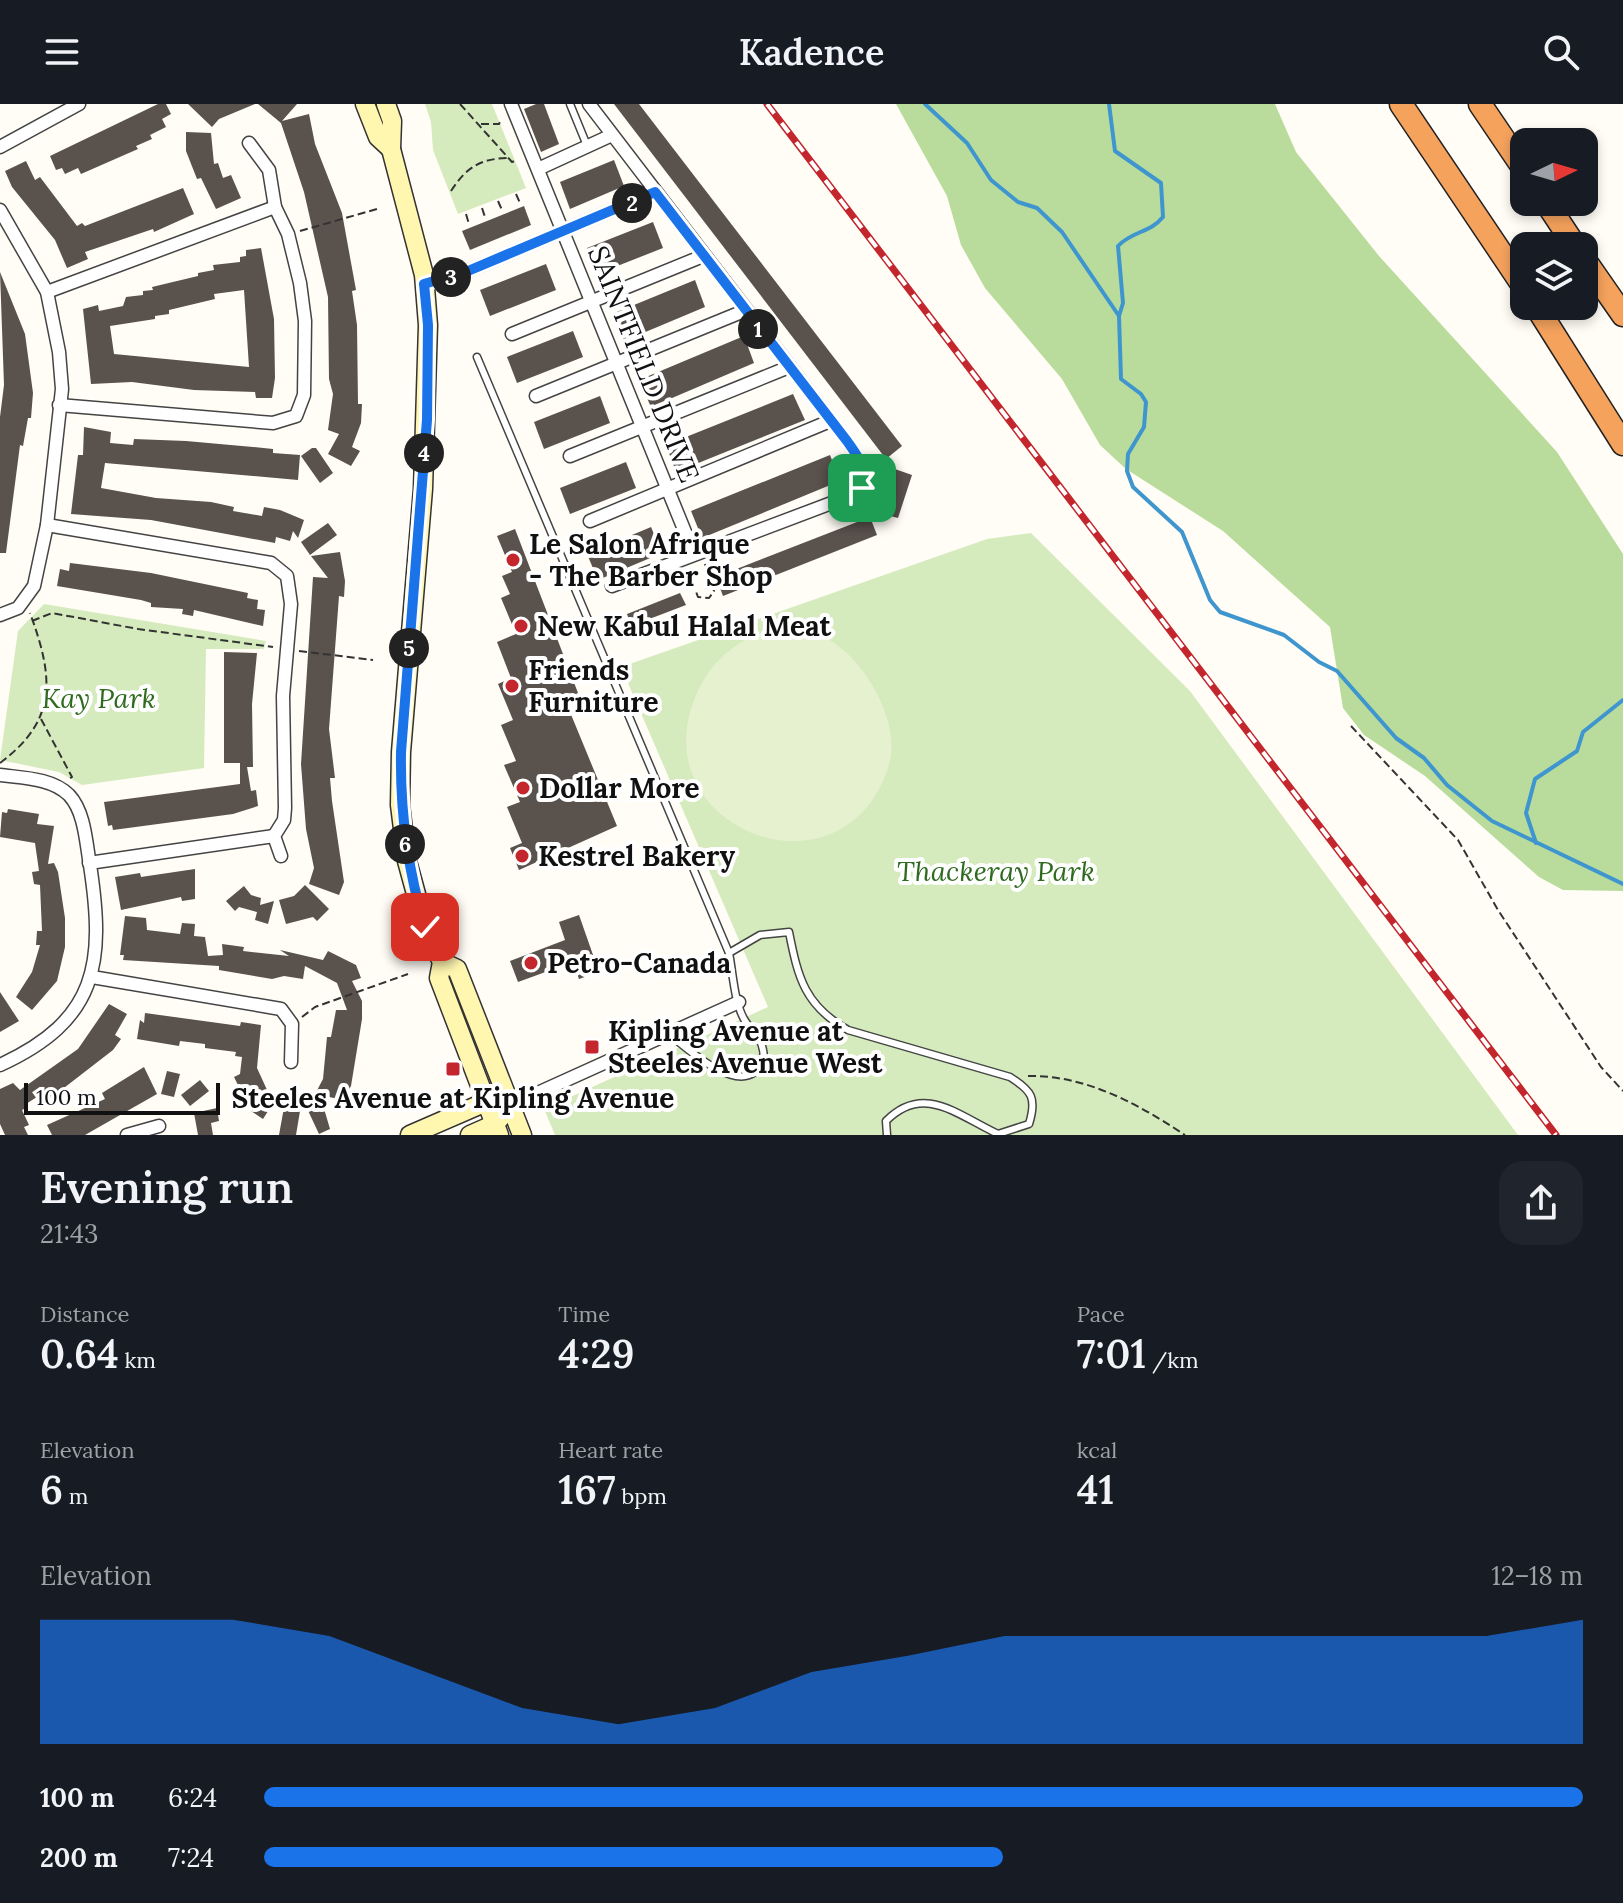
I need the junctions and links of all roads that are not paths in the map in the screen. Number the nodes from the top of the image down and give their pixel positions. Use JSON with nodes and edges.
{"nodes":[{"id":1,"x":79,"y":104,"type":"edge"},
{"id":2,"x":365,"y":104,"type":"edge"},
{"id":3,"x":386,"y":104,"type":"edge"},
{"id":4,"x":511,"y":104,"type":"edge"},
{"id":5,"x":570,"y":104,"type":"edge"},
{"id":6,"x":589,"y":104,"type":"edge"},
{"id":7,"x":1401,"y":104,"type":"edge"},
{"id":8,"x":1480,"y":104,"type":"edge"},
{"id":9,"x":612,"y":135,"type":"junction"},
{"id":10,"x":249,"y":143,"type":"dead end"},
{"id":11,"x":0,"y":147,"type":"edge"},
{"id":12,"x":588,"y":148,"type":"junction"},
{"id":13,"x":1510,"y":148,"type":"edge"},
{"id":14,"x":391,"y":149,"type":"junction"},
{"id":15,"x":538,"y":169,"type":"junction"},
{"id":16,"x":655,"y":192,"type":"junction"},
{"id":17,"x":275,"y":207,"type":"junction"},
{"id":18,"x":0,"y":210,"type":"edge"},
{"id":19,"x":564,"y":231,"type":"junction"},
{"id":20,"x":703,"y":256,"type":"junction"},
{"id":21,"x":1510,"y":266,"type":"edge"},
{"id":22,"x":468,"y":271,"type":"joint"},
{"id":23,"x":1598,"y":279,"type":"edge"},
{"id":24,"x":424,"y":284,"type":"junction"},
{"id":25,"x":47,"y":292,"type":"junction"},
{"id":26,"x":592,"y":301,"type":"junction"},
{"id":27,"x":744,"y":311,"type":"junction"},
{"id":28,"x":1623,"y":315,"type":"edge"},
{"id":29,"x":1545,"y":320,"type":"edge"},
{"id":30,"x":512,"y":334,"type":"dead end"},
{"id":31,"x":477,"y":357,"type":"dead end"},
{"id":32,"x":617,"y":362,"type":"junction"},
{"id":33,"x":789,"y":367,"type":"junction"},
{"id":34,"x":536,"y":396,"type":"dead end"},
{"id":35,"x":59,"y":405,"type":"junction"},
{"id":36,"x":830,"y":421,"type":"junction"},
{"id":37,"x":643,"y":426,"type":"junction"},
{"id":38,"x":1623,"y":444,"type":"edge"},
{"id":39,"x":570,"y":456,"type":"dead end"},
{"id":40,"x":669,"y":489,"type":"junction"},
{"id":41,"x":590,"y":521,"type":"dead end"},
{"id":42,"x":47,"y":525,"type":"junction"},
{"id":43,"x":699,"y":558,"type":"junction"},
{"id":44,"x":612,"y":586,"type":"dead end"},
{"id":45,"x":0,"y":615,"type":"edge"},
{"id":46,"x":0,"y":775,"type":"edge"},
{"id":47,"x":274,"y":836,"type":"junction"},
{"id":48,"x":281,"y":856,"type":"dead end"},
{"id":49,"x":89,"y":863,"type":"junction"},
{"id":50,"x":729,"y":953,"type":"junction"},
{"id":51,"x":442,"y":962,"type":"junction"},
{"id":52,"x":92,"y":977,"type":"junction"},
{"id":53,"x":739,"y":1002,"type":"junction"},
{"id":54,"x":667,"y":1033,"type":"junction"},
{"id":55,"x":291,"y":1062,"type":"dead end"},
{"id":56,"x":0,"y":1065,"type":"edge"},
{"id":57,"x":486,"y":1102,"type":"junction"},
{"id":58,"x":511,"y":1105,"type":"junction"},
{"id":59,"x":159,"y":1126,"type":"dead end"},
{"id":60,"x":497,"y":1130,"type":"edge"},
{"id":61,"x":127,"y":1135,"type":"edge"},
{"id":62,"x":410,"y":1135,"type":"edge"},
{"id":63,"x":470,"y":1135,"type":"edge"},
{"id":64,"x":522,"y":1135,"type":"edge"},
{"id":65,"x":887,"y":1135,"type":"edge"}],
"edges":[{"from":1,"to":11,"type":"street"},
{"from":2,"to":14,"type":"main road"},
{"from":3,"to":14,"type":"main road"},
{"from":4,"to":15,"type":"street","name":"SAINTFIELD DRIVE"},
{"from":5,"to":12,"type":"lane"},
{"from":6,"to":9,"type":"street"},
{"from":7,"to":21,"type":"highway"},
{"from":8,"to":13,"type":"highway"},
{"from":9,"to":12,"type":"street"},
{"from":9,"to":16,"type":"street"},
{"from":10,"to":17,"type":"street"},
{"from":12,"to":15,"type":"street"},
{"from":14,"to":24,"type":"main road"},
{"from":15,"to":19,"type":"street","name":"SAINTFIELD DRIVE"},
{"from":16,"to":19,"type":"street"},
{"from":16,"to":20,"type":"street"},
{"from":17,"to":25,"type":"street"},
{"from":17,"to":35,"type":"street"},
{"from":18,"to":25,"type":"street"},
{"from":19,"to":22,"type":"street"},
{"from":19,"to":26,"type":"street","name":"SAINTFIELD DRIVE"},
{"from":20,"to":26,"type":"street"},
{"from":20,"to":27,"type":"street"},
{"from":22,"to":24,"type":"lane"},
{"from":23,"to":28,"type":"highway"},
{"from":24,"to":51,"type":"main road"},
{"from":25,"to":35,"type":"street"},
{"from":26,"to":30,"type":"street"},
{"from":26,"to":32,"type":"street","name":"SAINTFIELD DRIVE"},
{"from":27,"to":32,"type":"street"},
{"from":27,"to":33,"type":"street"},
{"from":29,"to":38,"type":"highway"},
{"from":31,"to":50,"type":"lane"},
{"from":32,"to":34,"type":"street"},
{"from":32,"to":37,"type":"street","name":"SAINTFIELD DRIVE"},
{"from":33,"to":36,"type":"street"},
{"from":33,"to":37,"type":"street"},
{"from":35,"to":42,"type":"street"},
{"from":36,"to":40,"type":"street"},
{"from":36,"to":43,"type":"street"},
{"from":37,"to":39,"type":"street"},
{"from":37,"to":40,"type":"street","name":"SAINTFIELD DRIVE"},
{"from":40,"to":41,"type":"street"},
{"from":40,"to":43,"type":"street","name":"SAINTFIELD DRIVE"},
{"from":42,"to":45,"type":"street"},
{"from":42,"to":47,"type":"street"},
{"from":43,"to":44,"type":"street"},
{"from":46,"to":49,"type":"street"},
{"from":47,"to":48,"type":"street"},
{"from":47,"to":49,"type":"street"},
{"from":49,"to":52,"type":"street"},
{"from":50,"to":53,"type":"lane"},
{"from":50,"to":65,"type":"lane"},
{"from":51,"to":57,"type":"main road"},
{"from":51,"to":58,"type":"main road"},
{"from":52,"to":55,"type":"street"},
{"from":52,"to":56,"type":"street"},
{"from":53,"to":54,"type":"street"},
{"from":53,"to":54,"type":"lane"},
{"from":54,"to":58,"type":"street"},
{"from":57,"to":58,"type":"main road"},
{"from":57,"to":60,"type":"main road"},
{"from":57,"to":62,"type":"main road"},
{"from":58,"to":60,"type":"main road"},
{"from":58,"to":64,"type":"main road"},
{"from":59,"to":61,"type":"street"},
{"from":60,"to":63,"type":"main road"}]}
